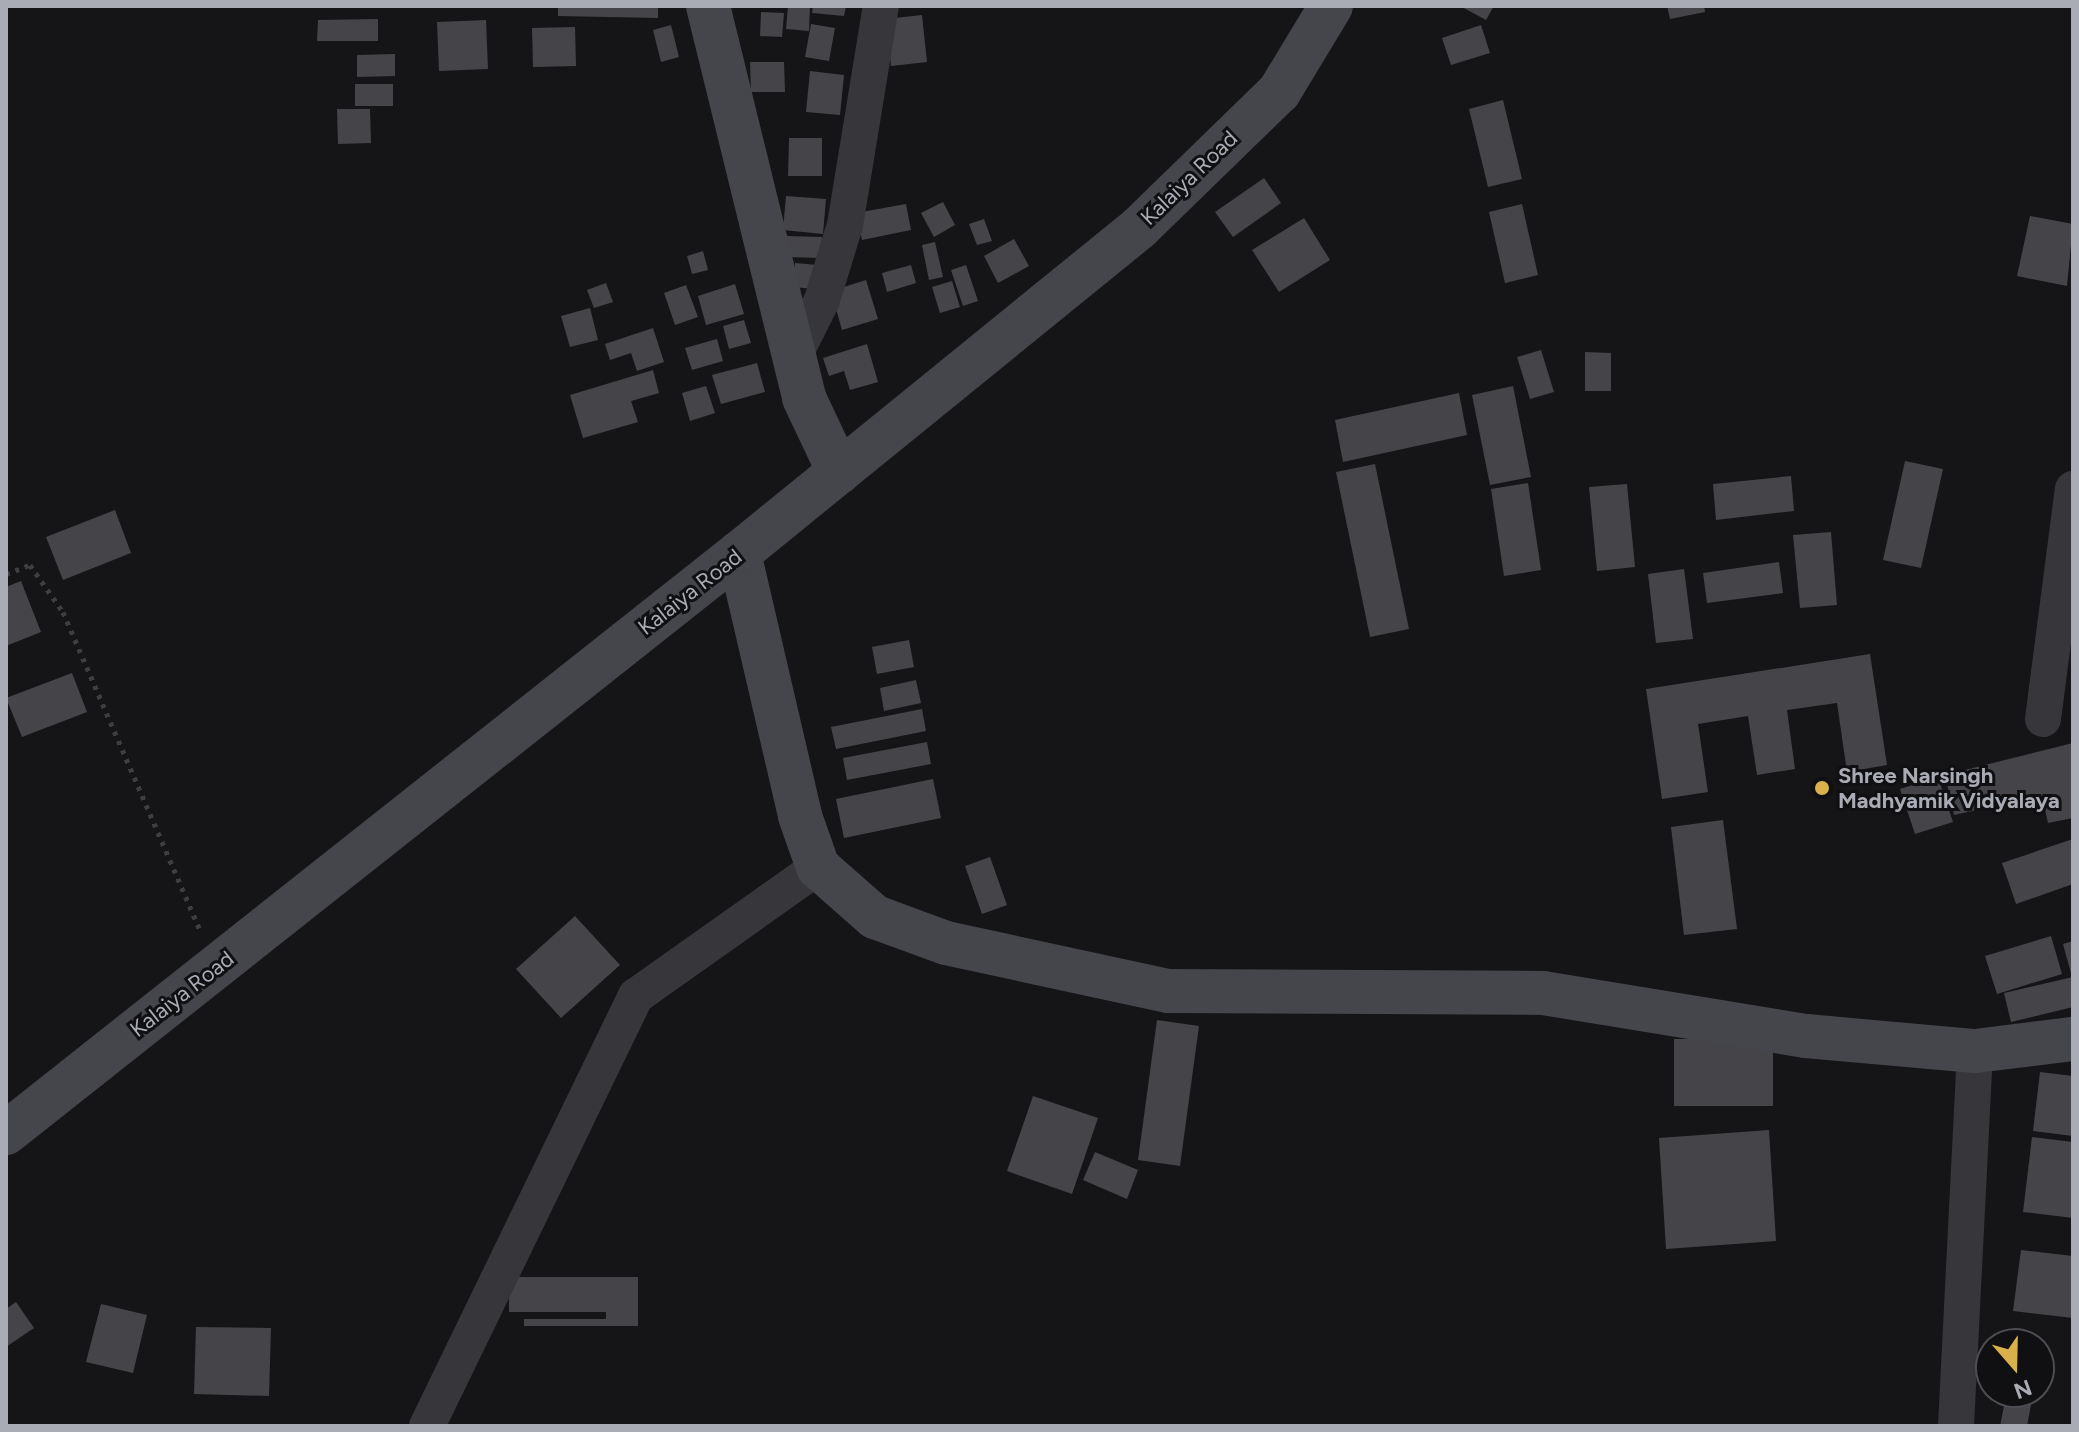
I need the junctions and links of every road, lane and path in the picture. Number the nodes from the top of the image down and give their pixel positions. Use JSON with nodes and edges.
{"nodes":[{"id":1,"x":708,"y":6,"type":"edge"},
{"id":2,"x":881,"y":6,"type":"edge"},
{"id":3,"x":1331,"y":6,"type":"edge"},
{"id":4,"x":794,"y":356,"type":"junction"},
{"id":5,"x":839,"y":472,"type":"junction"},
{"id":6,"x":2073,"y":489,"type":"edge"},
{"id":7,"x":739,"y":553,"type":"junction"},
{"id":8,"x":6,"y":574,"type":"edge"},
{"id":9,"x":2043,"y":719,"type":"dead end"},
{"id":10,"x":818,"y":867,"type":"junction"},
{"id":11,"x":216,"y":967,"type":"junction"},
{"id":12,"x":2073,"y":1039,"type":"edge"},
{"id":13,"x":1975,"y":1051,"type":"junction"},
{"id":14,"x":6,"y":1133,"type":"edge"},
{"id":15,"x":427,"y":1426,"type":"edge"},
{"id":16,"x":1956,"y":1426,"type":"edge"}],
"edges":[{"from":1,"to":4,"type":"street"},
{"from":2,"to":4,"type":"street"},
{"from":3,"to":5,"type":"street","name":"Kalaiya Road"},
{"from":4,"to":5,"type":"street"},
{"from":5,"to":7,"type":"street","name":"Kalaiya Road"},
{"from":6,"to":9,"type":"street"},
{"from":7,"to":10,"type":"street"},
{"from":7,"to":11,"type":"street","name":"Kalaiya Road"},
{"from":8,"to":11,"type":"path"},
{"from":10,"to":13,"type":"street"},
{"from":10,"to":15,"type":"street"},
{"from":11,"to":14,"type":"street","name":"Kalaiya Road"},
{"from":12,"to":13,"type":"street"},
{"from":13,"to":16,"type":"street"}]}
